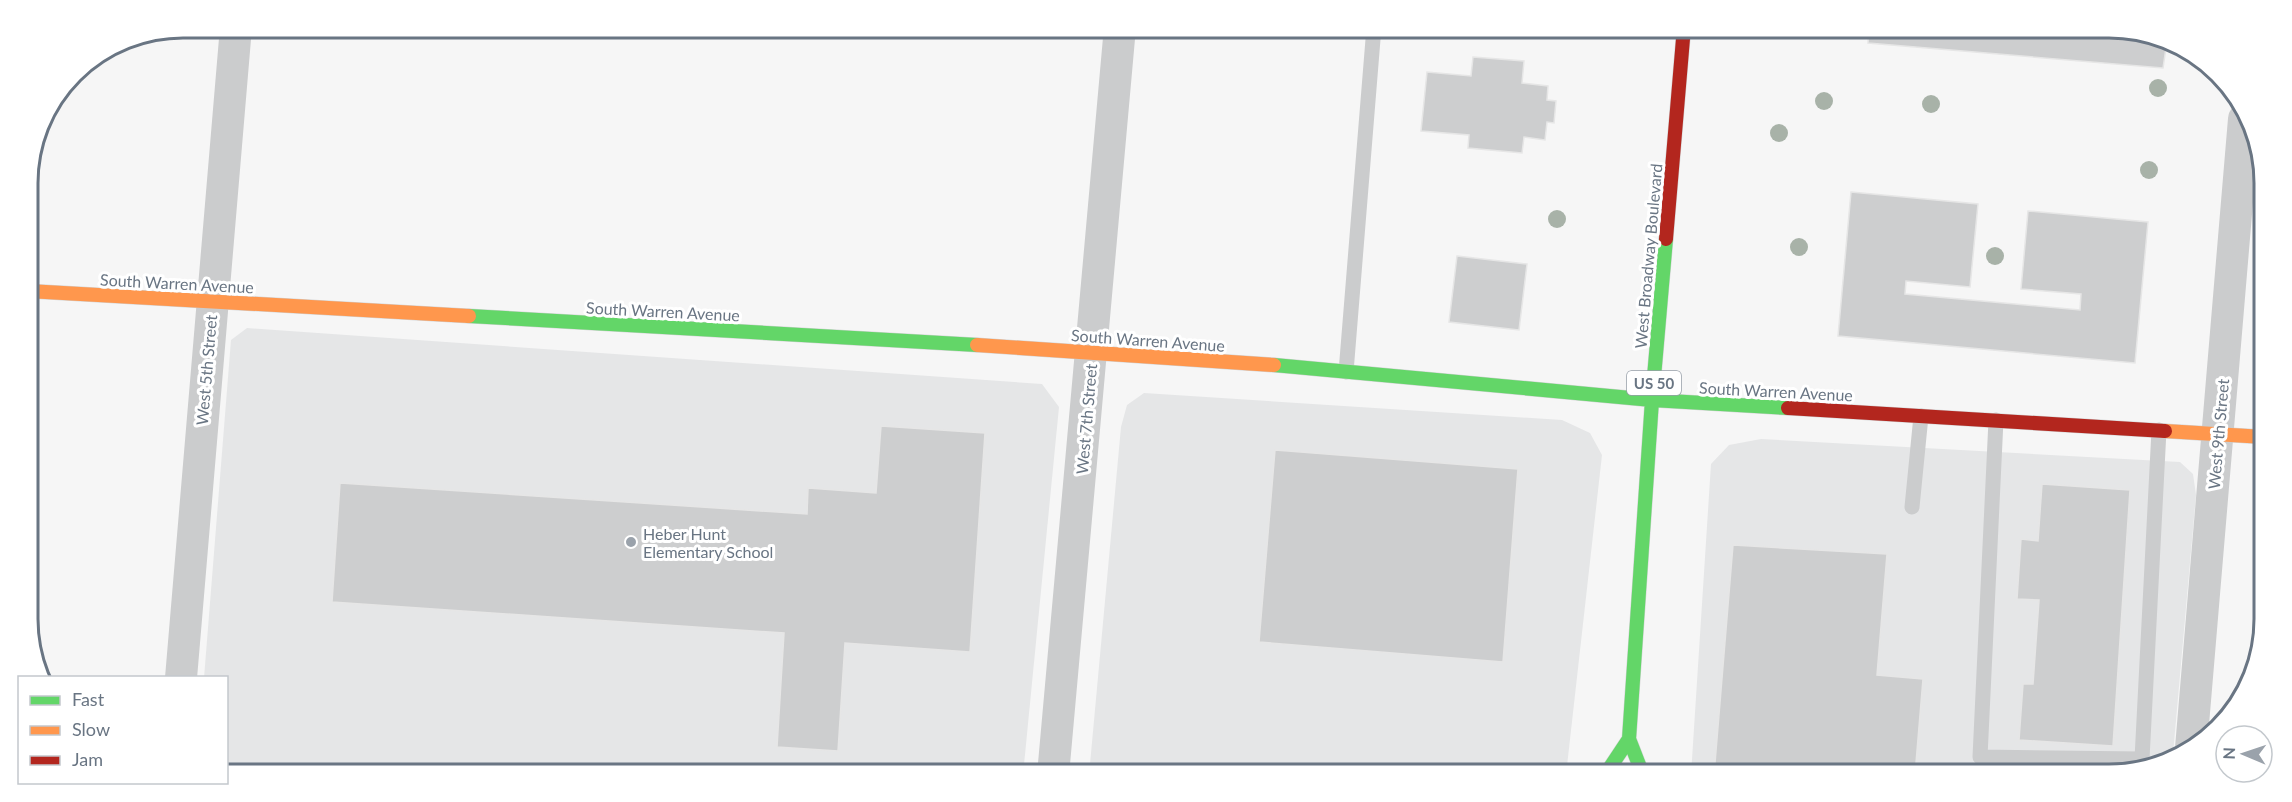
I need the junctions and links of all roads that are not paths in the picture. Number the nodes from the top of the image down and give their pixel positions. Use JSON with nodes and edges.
{"nodes":[{"id":1,"x":235,"y":38,"type":"edge"},
{"id":2,"x":1119,"y":38,"type":"edge"},
{"id":3,"x":1373,"y":38,"type":"edge"},
{"id":4,"x":1683,"y":38,"type":"edge"},
{"id":5,"x":2243,"y":127,"type":"edge"},
{"id":6,"x":38,"y":292,"type":"edge"},
{"id":7,"x":212,"y":301,"type":"junction"},
{"id":8,"x":1092,"y":352,"type":"junction"},
{"id":9,"x":1346,"y":372,"type":"junction"},
{"id":10,"x":1652,"y":400,"type":"junction"},
{"id":11,"x":1921,"y":416,"type":"junction"},
{"id":12,"x":1996,"y":420,"type":"junction"},
{"id":13,"x":2159,"y":430,"type":"junction"},
{"id":14,"x":2218,"y":434,"type":"junction"},
{"id":15,"x":2254,"y":436,"type":"edge"},
{"id":16,"x":1912,"y":507,"type":"dead end"},
{"id":17,"x":181,"y":676,"type":"edge"},
{"id":18,"x":1629,"y":739,"type":"junction"},
{"id":19,"x":2192,"y":739,"type":"edge"},
{"id":20,"x":1054,"y":764,"type":"edge"},
{"id":21,"x":1612,"y":764,"type":"edge"},
{"id":22,"x":1639,"y":764,"type":"edge"}],
"edges":[{"from":1,"to":7,"type":"street","name":"West 5th Street"},
{"from":2,"to":8,"type":"street","name":"West 7th Street"},
{"from":3,"to":9,"type":"lane"},
{"from":4,"to":10,"type":"main road","name":"West Broadway Boulevard","number":"US 50"},
{"from":5,"to":14,"type":"street","name":"West 9th Street"},
{"from":6,"to":7,"type":"main road","name":"South Warren Avenue"},
{"from":7,"to":8,"type":"main road","name":"South Warren Avenue"},
{"from":7,"to":17,"type":"street","name":"West 5th Street"},
{"from":8,"to":9,"type":"main road","name":"South Warren Avenue"},
{"from":8,"to":20,"type":"street","name":"West 7th Street"},
{"from":9,"to":10,"type":"main road","name":"South Warren Avenue"},
{"from":10,"to":11,"type":"main road","name":"South Warren Avenue"},
{"from":10,"to":18,"type":"main road","name":"West Broadway Boulevard","number":"US 50"},
{"from":11,"to":12,"type":"main road","name":"South Warren Avenue"},
{"from":11,"to":16,"type":"lane"},
{"from":12,"to":13,"type":"main road","name":"South Warren Avenue"},
{"from":12,"to":13,"type":"lane"},
{"from":13,"to":14,"type":"main road","name":"South Warren Avenue"},
{"from":14,"to":15,"type":"main road","name":"South Warren Avenue"},
{"from":14,"to":19,"type":"street","name":"West 9th Street"},
{"from":18,"to":21,"type":"main road","name":"West Broadway Boulevard","number":"US 50"},
{"from":18,"to":22,"type":"main road","name":"West Broadway Boulevard","number":"US 50"}]}
